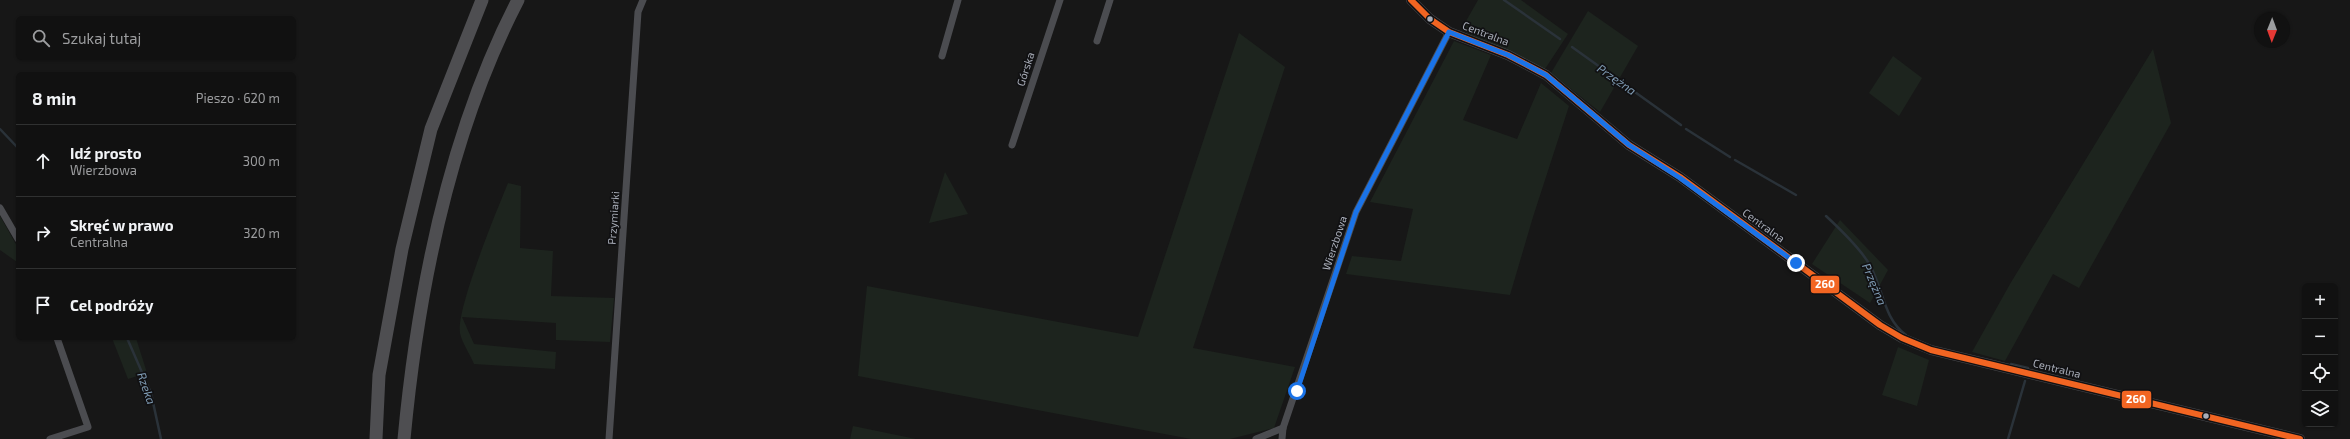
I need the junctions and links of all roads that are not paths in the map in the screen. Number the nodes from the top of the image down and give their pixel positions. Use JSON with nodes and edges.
{"nodes":[{"id":1,"x":482,"y":0,"type":"edge"},
{"id":2,"x":518,"y":0,"type":"edge"},
{"id":3,"x":643,"y":0,"type":"edge"},
{"id":4,"x":958,"y":0,"type":"edge"},
{"id":5,"x":1060,"y":0,"type":"edge"},
{"id":6,"x":1110,"y":0,"type":"edge"},
{"id":7,"x":1411,"y":0,"type":"edge"},
{"id":8,"x":1449,"y":32,"type":"junction"},
{"id":9,"x":1098,"y":41,"type":"dead end"},
{"id":10,"x":942,"y":56,"type":"dead end"},
{"id":11,"x":1012,"y":145,"type":"dead end"},
{"id":12,"x":0,"y":208,"type":"edge"},
{"id":13,"x":16,"y":236,"type":"edge"},
{"id":14,"x":58,"y":340,"type":"edge"},
{"id":15,"x":1283,"y":428,"type":"junction"},
{"id":16,"x":50,"y":439,"type":"edge"},
{"id":17,"x":376,"y":439,"type":"edge"},
{"id":18,"x":404,"y":439,"type":"edge"},
{"id":19,"x":610,"y":439,"type":"edge"},
{"id":20,"x":1256,"y":439,"type":"edge"},
{"id":21,"x":1282,"y":439,"type":"edge"},
{"id":22,"x":2300,"y":439,"type":"edge"}],
"edges":[{"from":1,"to":17,"type":"highway"},
{"from":2,"to":18,"type":"highway"},
{"from":3,"to":19,"type":"street","name":"Przymiarki"},
{"from":4,"to":10,"type":"street"},
{"from":5,"to":11,"type":"street","name":"Górska"},
{"from":6,"to":9,"type":"street"},
{"from":7,"to":8,"type":"street","name":"Centralna"},
{"from":8,"to":15,"type":"street","name":"Wierzbowa"},
{"from":8,"to":22,"type":"street","name":"Centralna"},
{"from":12,"to":13,"type":"street"},
{"from":14,"to":16,"type":"street"},
{"from":15,"to":20,"type":"street"},
{"from":15,"to":21,"type":"street","name":"Wierzbowa"}]}
